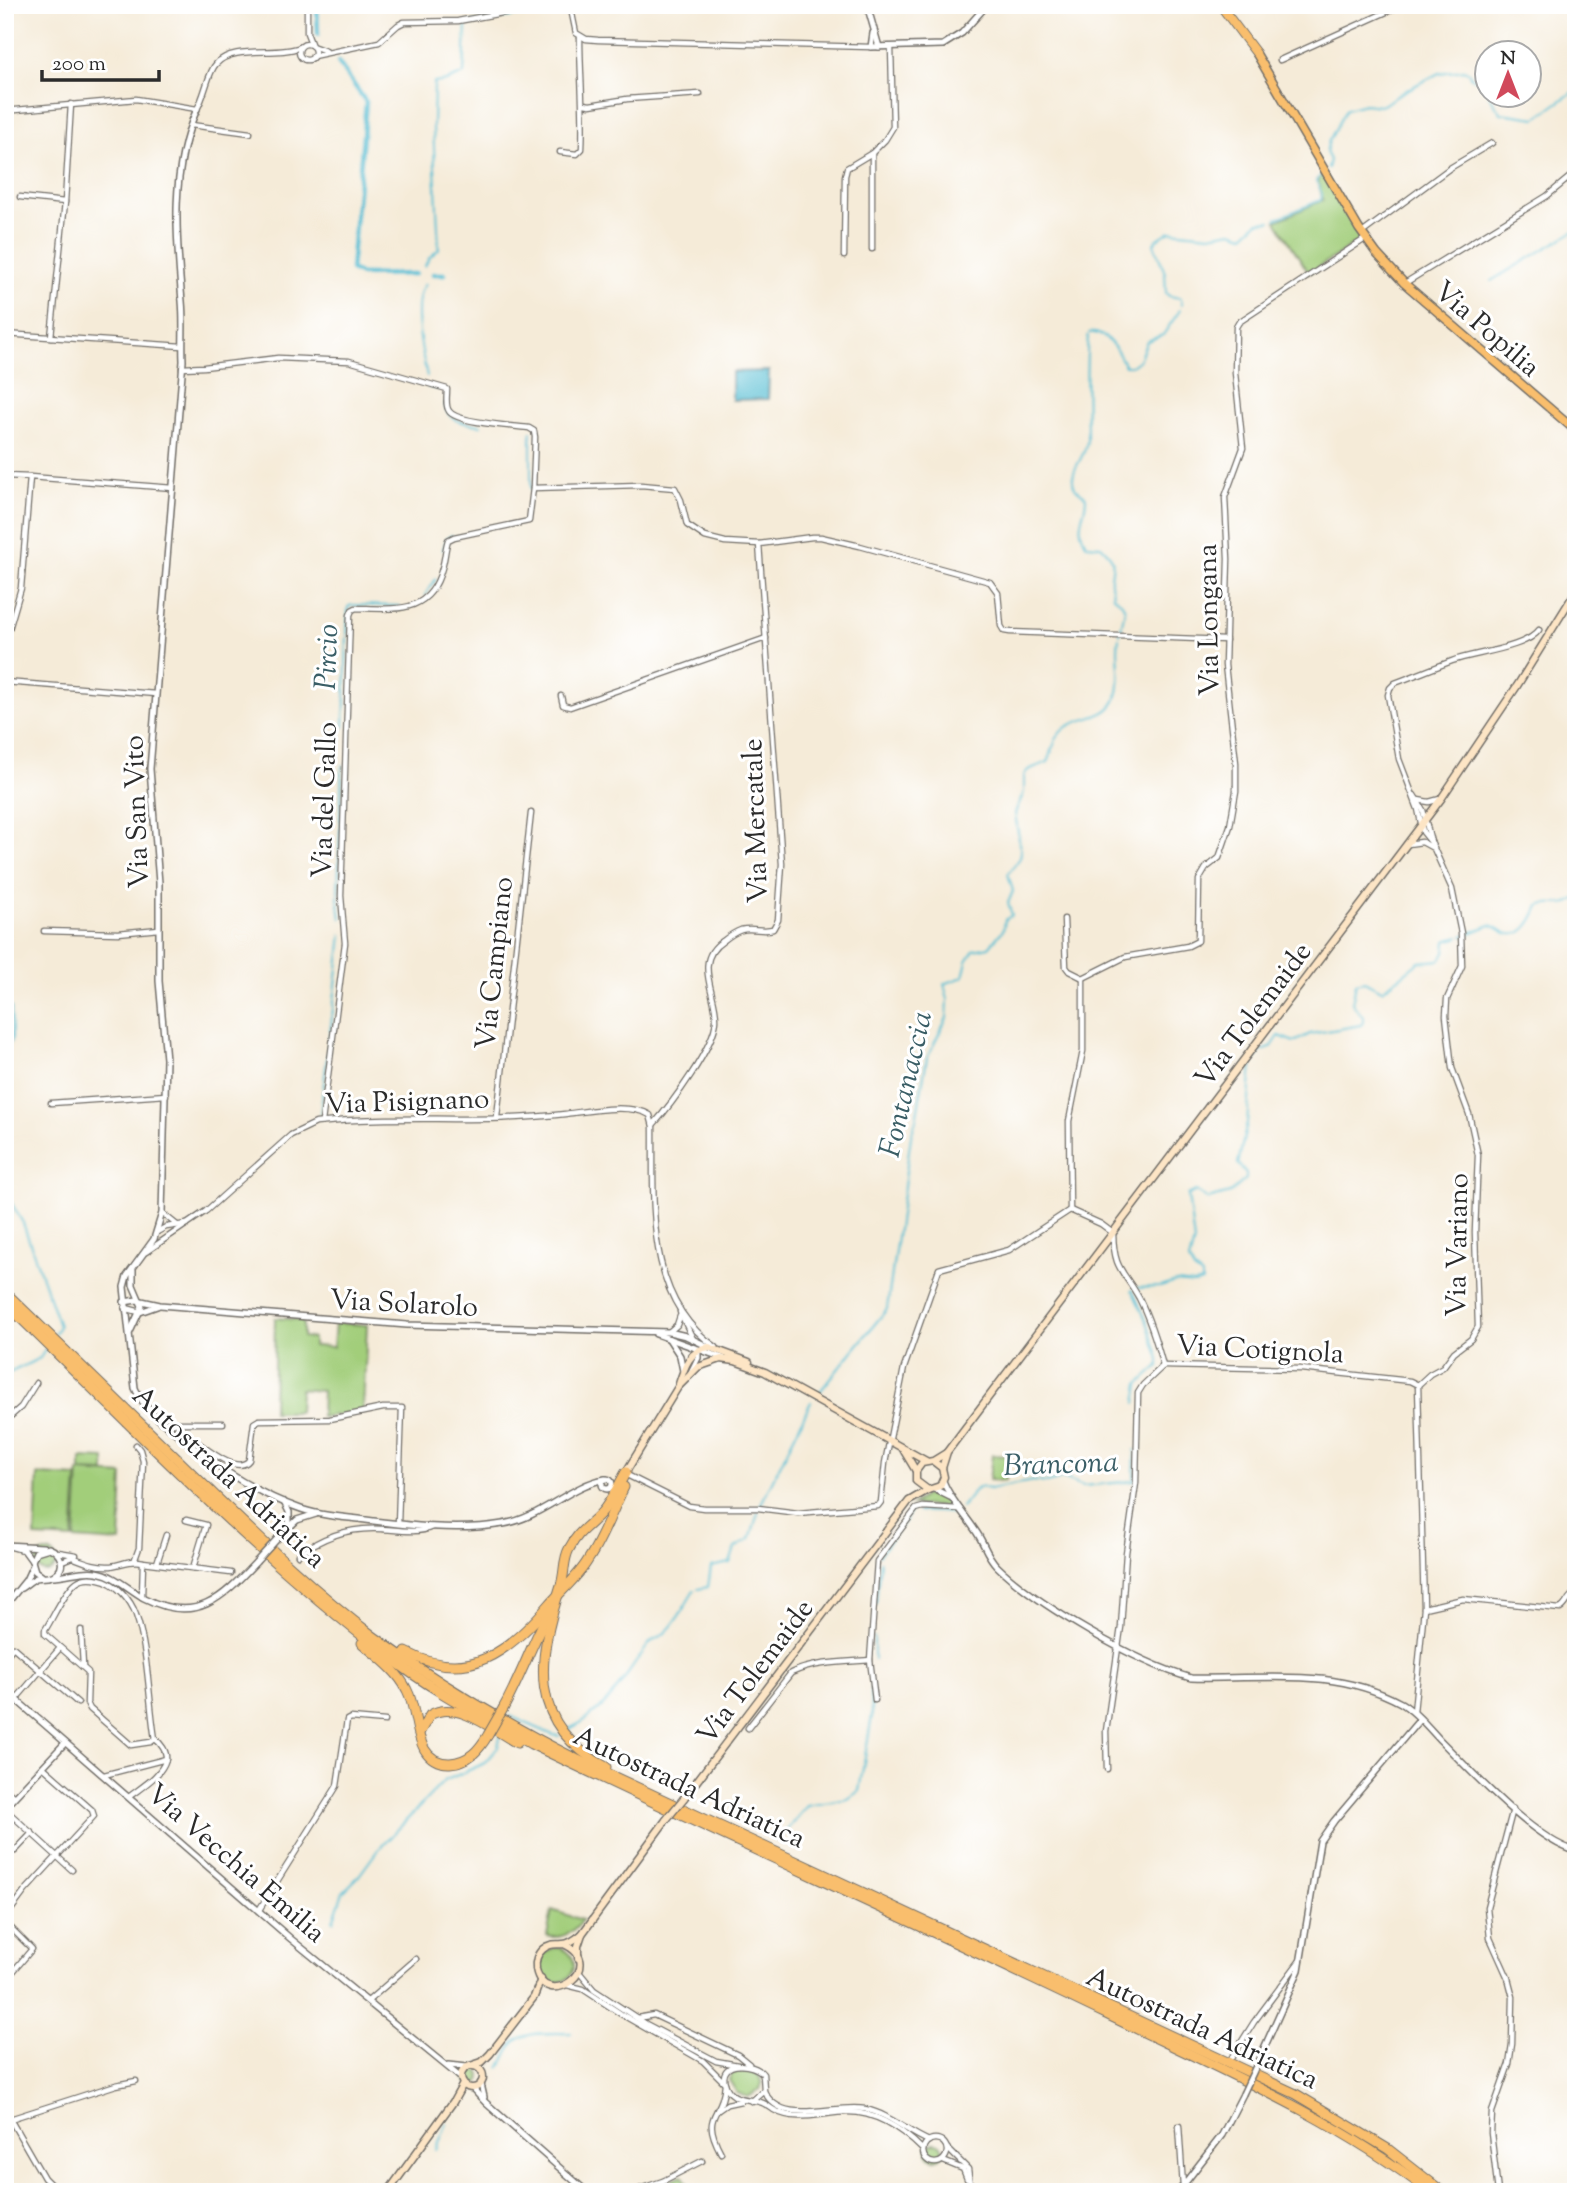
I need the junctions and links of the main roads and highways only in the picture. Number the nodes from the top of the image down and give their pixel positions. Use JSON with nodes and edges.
{"nodes":[{"id":1,"x":1220,"y":5,"type":"edge"},
{"id":2,"x":1226,"y":5,"type":"edge"},
{"id":3,"x":1256,"y":53,"type":"junction"},
{"id":4,"x":1576,"y":431,"type":"edge"},
{"id":5,"x":1576,"y":590,"type":"edge"},
{"id":6,"x":5,"y":1292,"type":"edge"},
{"id":7,"x":5,"y":1303,"type":"edge"},
{"id":8,"x":21,"y":1313,"type":"junction"},
{"id":9,"x":686,"y":1372,"type":"junction"},
{"id":10,"x":765,"y":1372,"type":"junction"},
{"id":11,"x":903,"y":1450,"type":"junction"},
{"id":12,"x":947,"y":1452,"type":"junction"},
{"id":13,"x":930,"y":1461,"type":"junction"},
{"id":14,"x":942,"y":1468,"type":"junction"},
{"id":15,"x":916,"y":1471,"type":"junction"},
{"id":16,"x":628,"y":1474,"type":"junction"},
{"id":17,"x":916,"y":1481,"type":"junction"},
{"id":18,"x":605,"y":1483,"type":"road end"},
{"id":19,"x":931,"y":1490,"type":"junction"},
{"id":20,"x":909,"y":1501,"type":"junction"},
{"id":21,"x":608,"y":1503,"type":"junction"},
{"id":22,"x":293,"y":1581,"type":"junction"},
{"id":23,"x":556,"y":1598,"type":"junction"},
{"id":24,"x":373,"y":1636,"type":"junction"},
{"id":25,"x":419,"y":1733,"type":"junction"},
{"id":26,"x":666,"y":1809,"type":"junction"},
{"id":27,"x":723,"y":1827,"type":"junction"},
{"id":28,"x":582,"y":1934,"type":"junction"},
{"id":29,"x":564,"y":1944,"type":"junction"},
{"id":30,"x":578,"y":1958,"type":"junction"},
{"id":31,"x":541,"y":1979,"type":"junction"},
{"id":32,"x":554,"y":1987,"type":"junction"},
{"id":33,"x":534,"y":1997,"type":"junction"},
{"id":34,"x":490,"y":2054,"type":"junction"},
{"id":35,"x":469,"y":2067,"type":"junction"},
{"id":36,"x":484,"y":2075,"type":"junction"},
{"id":37,"x":462,"y":2081,"type":"junction"},
{"id":38,"x":472,"y":2089,"type":"junction"},
{"id":39,"x":453,"y":2102,"type":"junction"},
{"id":40,"x":388,"y":2192,"type":"edge"},
{"id":41,"x":1430,"y":2192,"type":"edge"},
{"id":42,"x":1443,"y":2192,"type":"edge"}],
"edges":[{"from":1,"to":3,"type":"highway"},
{"from":2,"to":3,"type":"highway"},
{"from":3,"to":4,"type":"main road","name":"Via Popilia"},
{"from":5,"to":12,"type":"main road","name":"Via Tolemaide"},
{"from":6,"to":8,"type":"highway","name":"Autostrada Adriatica"},
{"from":7,"to":8,"type":"highway","name":"Autostrada Adriatica"},
{"from":8,"to":22,"type":"highway","name":"Autostrada Adriatica"},
{"from":8,"to":24,"type":"highway","name":"Autostrada Adriatica"},
{"from":9,"to":10,"type":"main road"},
{"from":9,"to":10,"type":"main road"},
{"from":9,"to":16,"type":"main road"},
{"from":10,"to":11,"type":"main road"},
{"from":11,"to":13,"type":"main road"},
{"from":11,"to":15,"type":"main road"},
{"from":12,"to":13,"type":"main road","name":"Via Tolemaide"},
{"from":12,"to":14,"type":"main road","name":"Via Tolemaide"},
{"from":13,"to":14,"type":"main road"},
{"from":13,"to":15,"type":"main road","name":"Via Tolemaide"},
{"from":14,"to":19,"type":"main road","name":"Via Tolemaide"},
{"from":15,"to":17,"type":"main road","name":"Via Tolemaide"},
{"from":16,"to":21,"type":"highway"},
{"from":16,"to":23,"type":"highway"},
{"from":17,"to":19,"type":"main road"},
{"from":17,"to":20,"type":"main road","name":"Via Tolemaide"},
{"from":18,"to":21,"type":"highway"},
{"from":19,"to":20,"type":"main road","name":"Via Tolemaide"},
{"from":20,"to":28,"type":"main road","name":"Via Tolemaide","bridge":true},
{"from":21,"to":23,"type":"highway"},
{"from":22,"to":25,"type":"highway"},
{"from":22,"to":26,"type":"highway","name":"Autostrada Adriatica"},
{"from":23,"to":24,"type":"highway"},
{"from":23,"to":25,"type":"highway","bridge":true},
{"from":23,"to":27,"type":"highway"},
{"from":24,"to":27,"type":"highway","name":"Autostrada Adriatica"},
{"from":25,"to":26,"type":"highway"},
{"from":26,"to":41,"type":"highway","name":"Autostrada Adriatica"},
{"from":27,"to":42,"type":"highway","name":"Autostrada Adriatica"},
{"from":28,"to":29,"type":"main road","name":"Via Tolemaide"},
{"from":28,"to":30,"type":"main road","name":"Via Tolemaide"},
{"from":29,"to":30,"type":"main road"},
{"from":29,"to":31,"type":"main road","name":"Via Tolemaide"},
{"from":30,"to":32,"type":"main road","name":"Via Tolemaide"},
{"from":31,"to":32,"type":"main road"},
{"from":31,"to":33,"type":"main road","name":"Via Tolemaide"},
{"from":32,"to":33,"type":"main road","name":"Via Tolemaide"},
{"from":33,"to":34,"type":"main road","name":"Via Tolemaide"},
{"from":34,"to":35,"type":"main road","name":"Via Tolemaide"},
{"from":34,"to":36,"type":"main road","name":"Via Tolemaide"},
{"from":35,"to":36,"type":"main road"},
{"from":35,"to":37,"type":"main road","name":"Via Tolemaide"},
{"from":36,"to":38,"type":"main road","name":"Via Tolemaide"},
{"from":37,"to":38,"type":"main road"},
{"from":37,"to":39,"type":"main road","name":"Via Tolemaide"},
{"from":38,"to":39,"type":"main road"},
{"from":39,"to":40,"type":"main road"}]}
